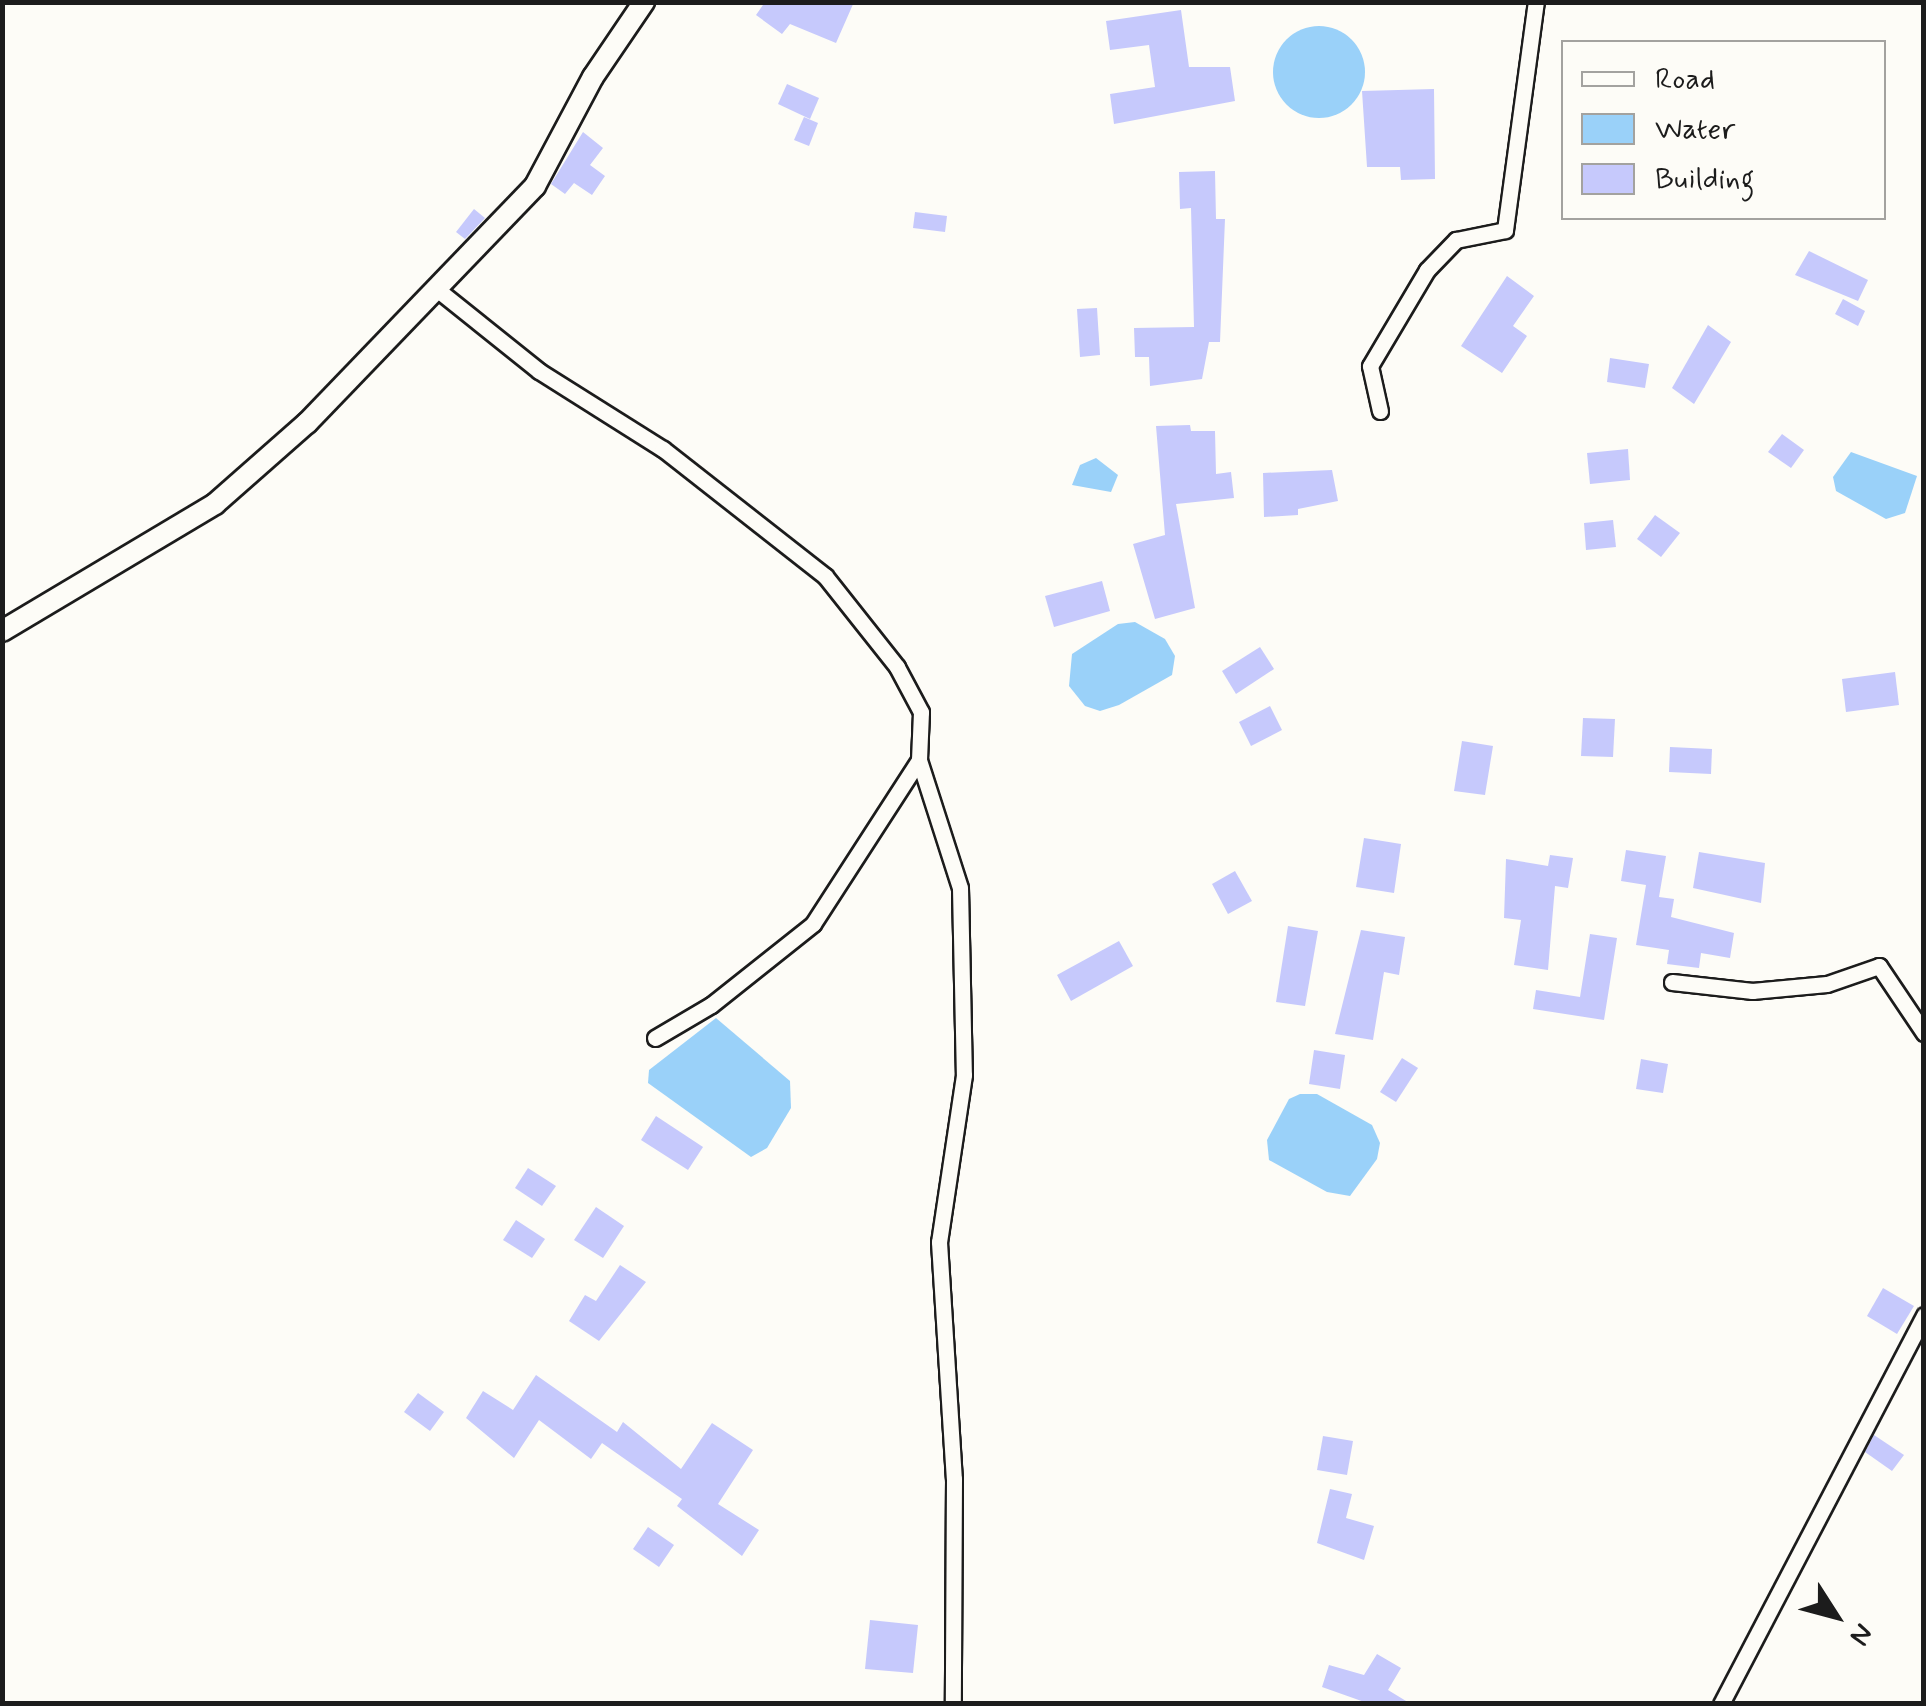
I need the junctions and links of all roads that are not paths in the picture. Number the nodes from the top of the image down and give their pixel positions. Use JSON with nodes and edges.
{"nodes":[{"id":1,"x":644,"y":2,"type":"edge"},
{"id":2,"x":1536,"y":2,"type":"edge"},
{"id":3,"x":438,"y":290,"type":"junction"},
{"id":4,"x":1380,"y":411,"type":"dead end"},
{"id":5,"x":2,"y":631,"type":"edge"},
{"id":6,"x":918,"y":760,"type":"junction"},
{"id":7,"x":1672,"y":982,"type":"dead end"},
{"id":8,"x":1924,"y":1033,"type":"edge"},
{"id":9,"x":656,"y":1038,"type":"dead end"},
{"id":10,"x":1924,"y":1315,"type":"edge"},
{"id":11,"x":953,"y":1704,"type":"edge"},
{"id":12,"x":1721,"y":1704,"type":"edge"}],
"edges":[{"from":1,"to":3,"type":"street"},
{"from":2,"to":4,"type":"street"},
{"from":3,"to":5,"type":"street"},
{"from":3,"to":6,"type":"street"},
{"from":6,"to":9,"type":"street"},
{"from":6,"to":11,"type":"street"},
{"from":7,"to":8,"type":"street"},
{"from":10,"to":12,"type":"street"}]}
